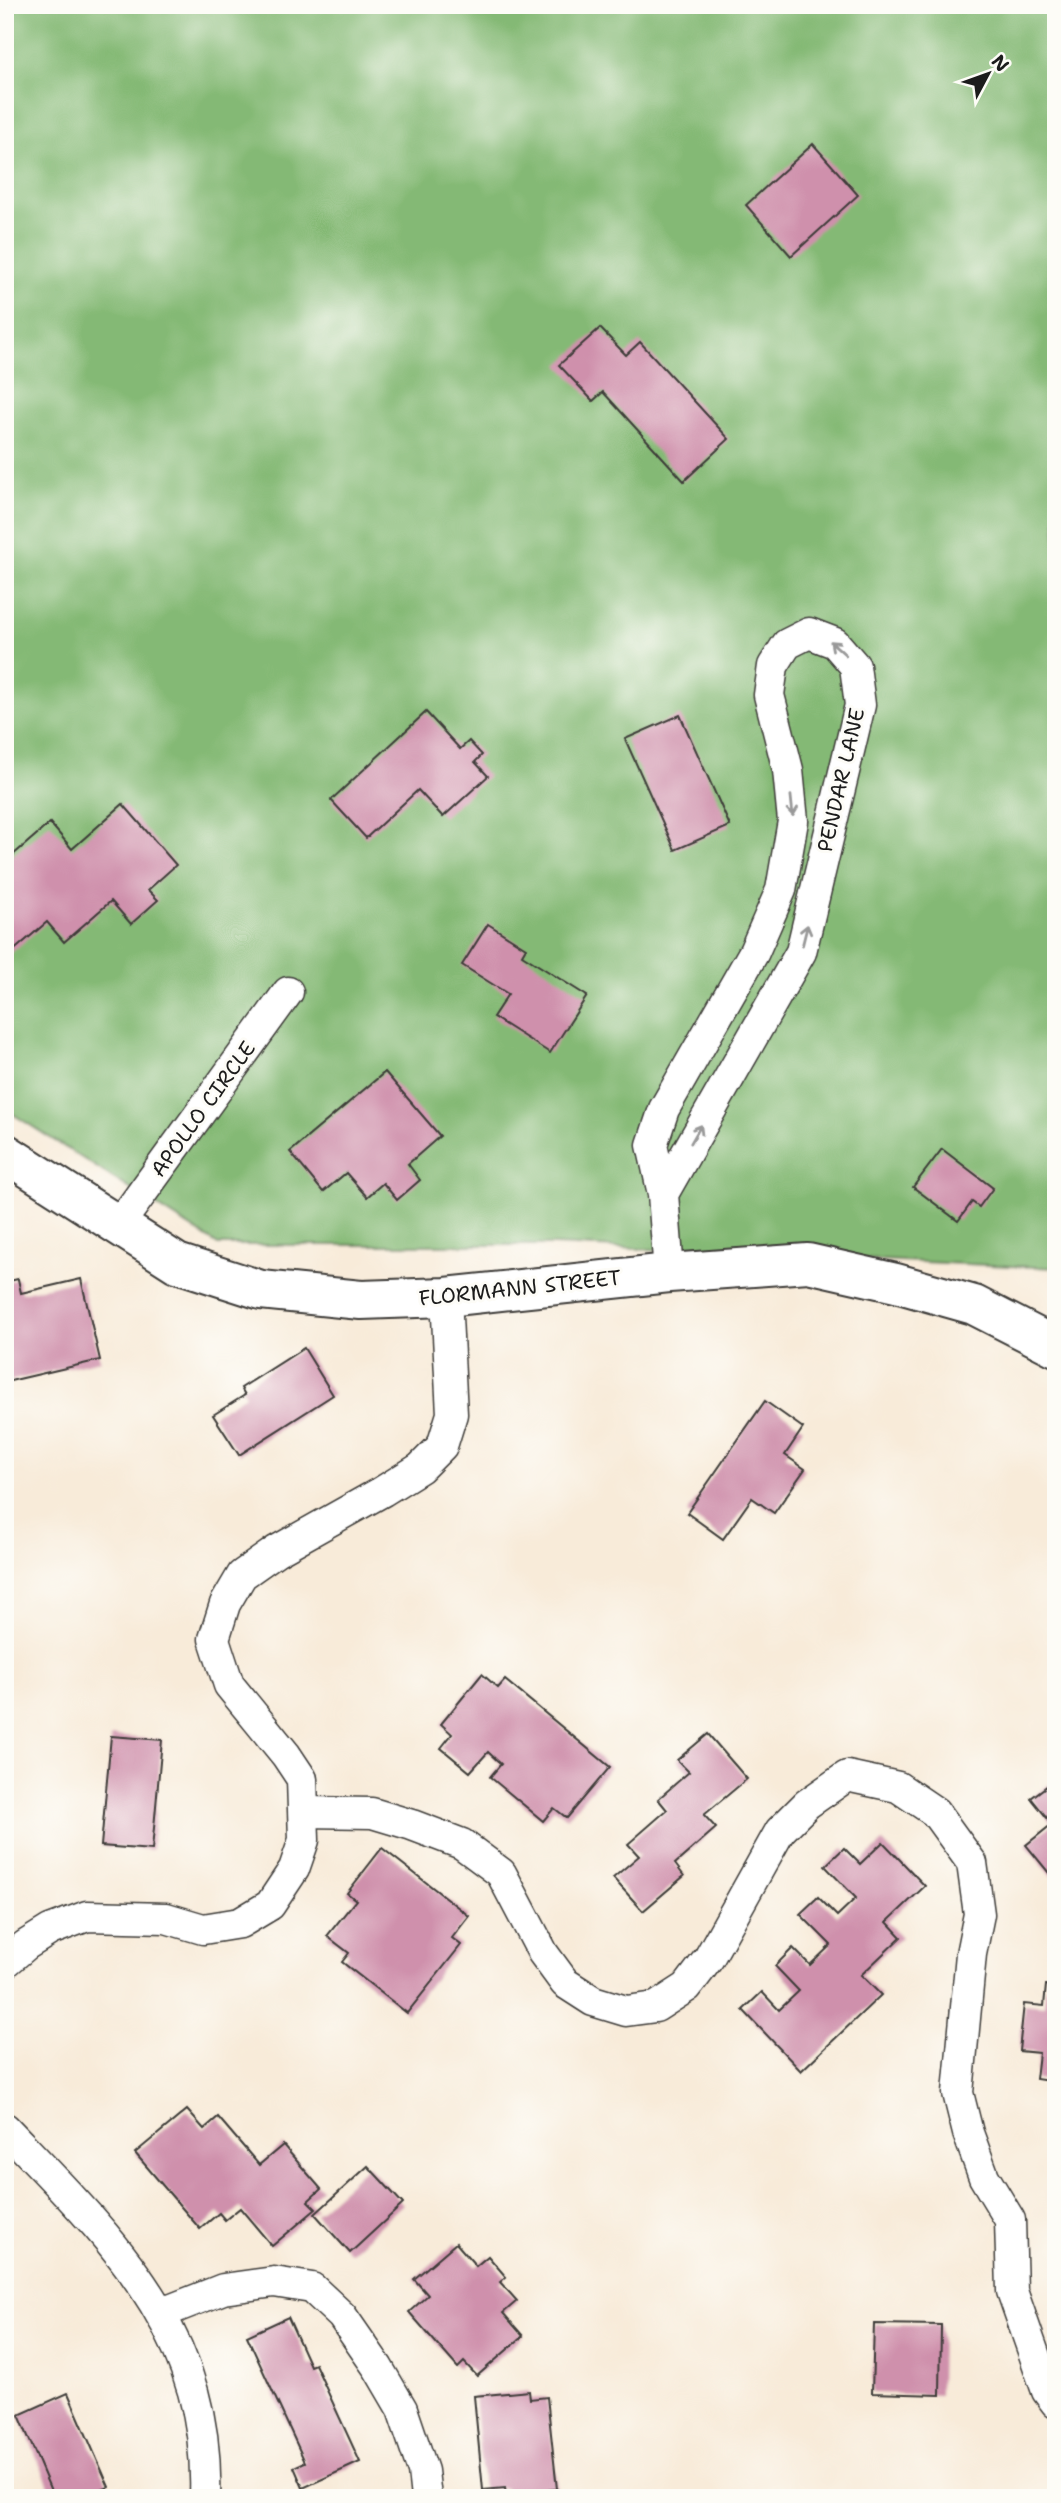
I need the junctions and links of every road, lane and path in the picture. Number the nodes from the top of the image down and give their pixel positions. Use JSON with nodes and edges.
{"nodes":[{"id":1,"x":288,"y":992,"type":"dead end"},
{"id":2,"x":5,"y":1153,"type":"edge"},
{"id":3,"x":663,"y":1194,"type":"junction"},
{"id":4,"x":118,"y":1226,"type":"junction"},
{"id":5,"x":669,"y":1273,"type":"junction"},
{"id":6,"x":446,"y":1297,"type":"junction"},
{"id":7,"x":1056,"y":1347,"type":"edge"},
{"id":8,"x":304,"y":1812,"type":"junction"},
{"id":9,"x":5,"y":1963,"type":"edge"},
{"id":10,"x":5,"y":2128,"type":"edge"},
{"id":11,"x":162,"y":2313,"type":"junction"},
{"id":12,"x":1056,"y":2403,"type":"edge"},
{"id":13,"x":205,"y":2498,"type":"edge"},
{"id":14,"x":426,"y":2498,"type":"edge"}],
"edges":[{"from":1,"to":4,"type":"street","name":"APOLLO CIRCLE"},
{"from":2,"to":4,"type":"street","name":"FLORMANN STREET"},
{"from":3,"to":3,"type":"street","name":"PENDAR LANE","one_way":true},
{"from":3,"to":5,"type":"street","name":"PENDAR LANE"},
{"from":4,"to":6,"type":"street","name":"FLORMANN STREET"},
{"from":5,"to":6,"type":"street","name":"FLORMANN STREET"},
{"from":5,"to":7,"type":"street","name":"FLORMANN STREET"},
{"from":6,"to":8,"type":"street"},
{"from":8,"to":9,"type":"street"},
{"from":8,"to":12,"type":"street"},
{"from":10,"to":11,"type":"street"},
{"from":11,"to":13,"type":"street"},
{"from":11,"to":14,"type":"street"}]}
